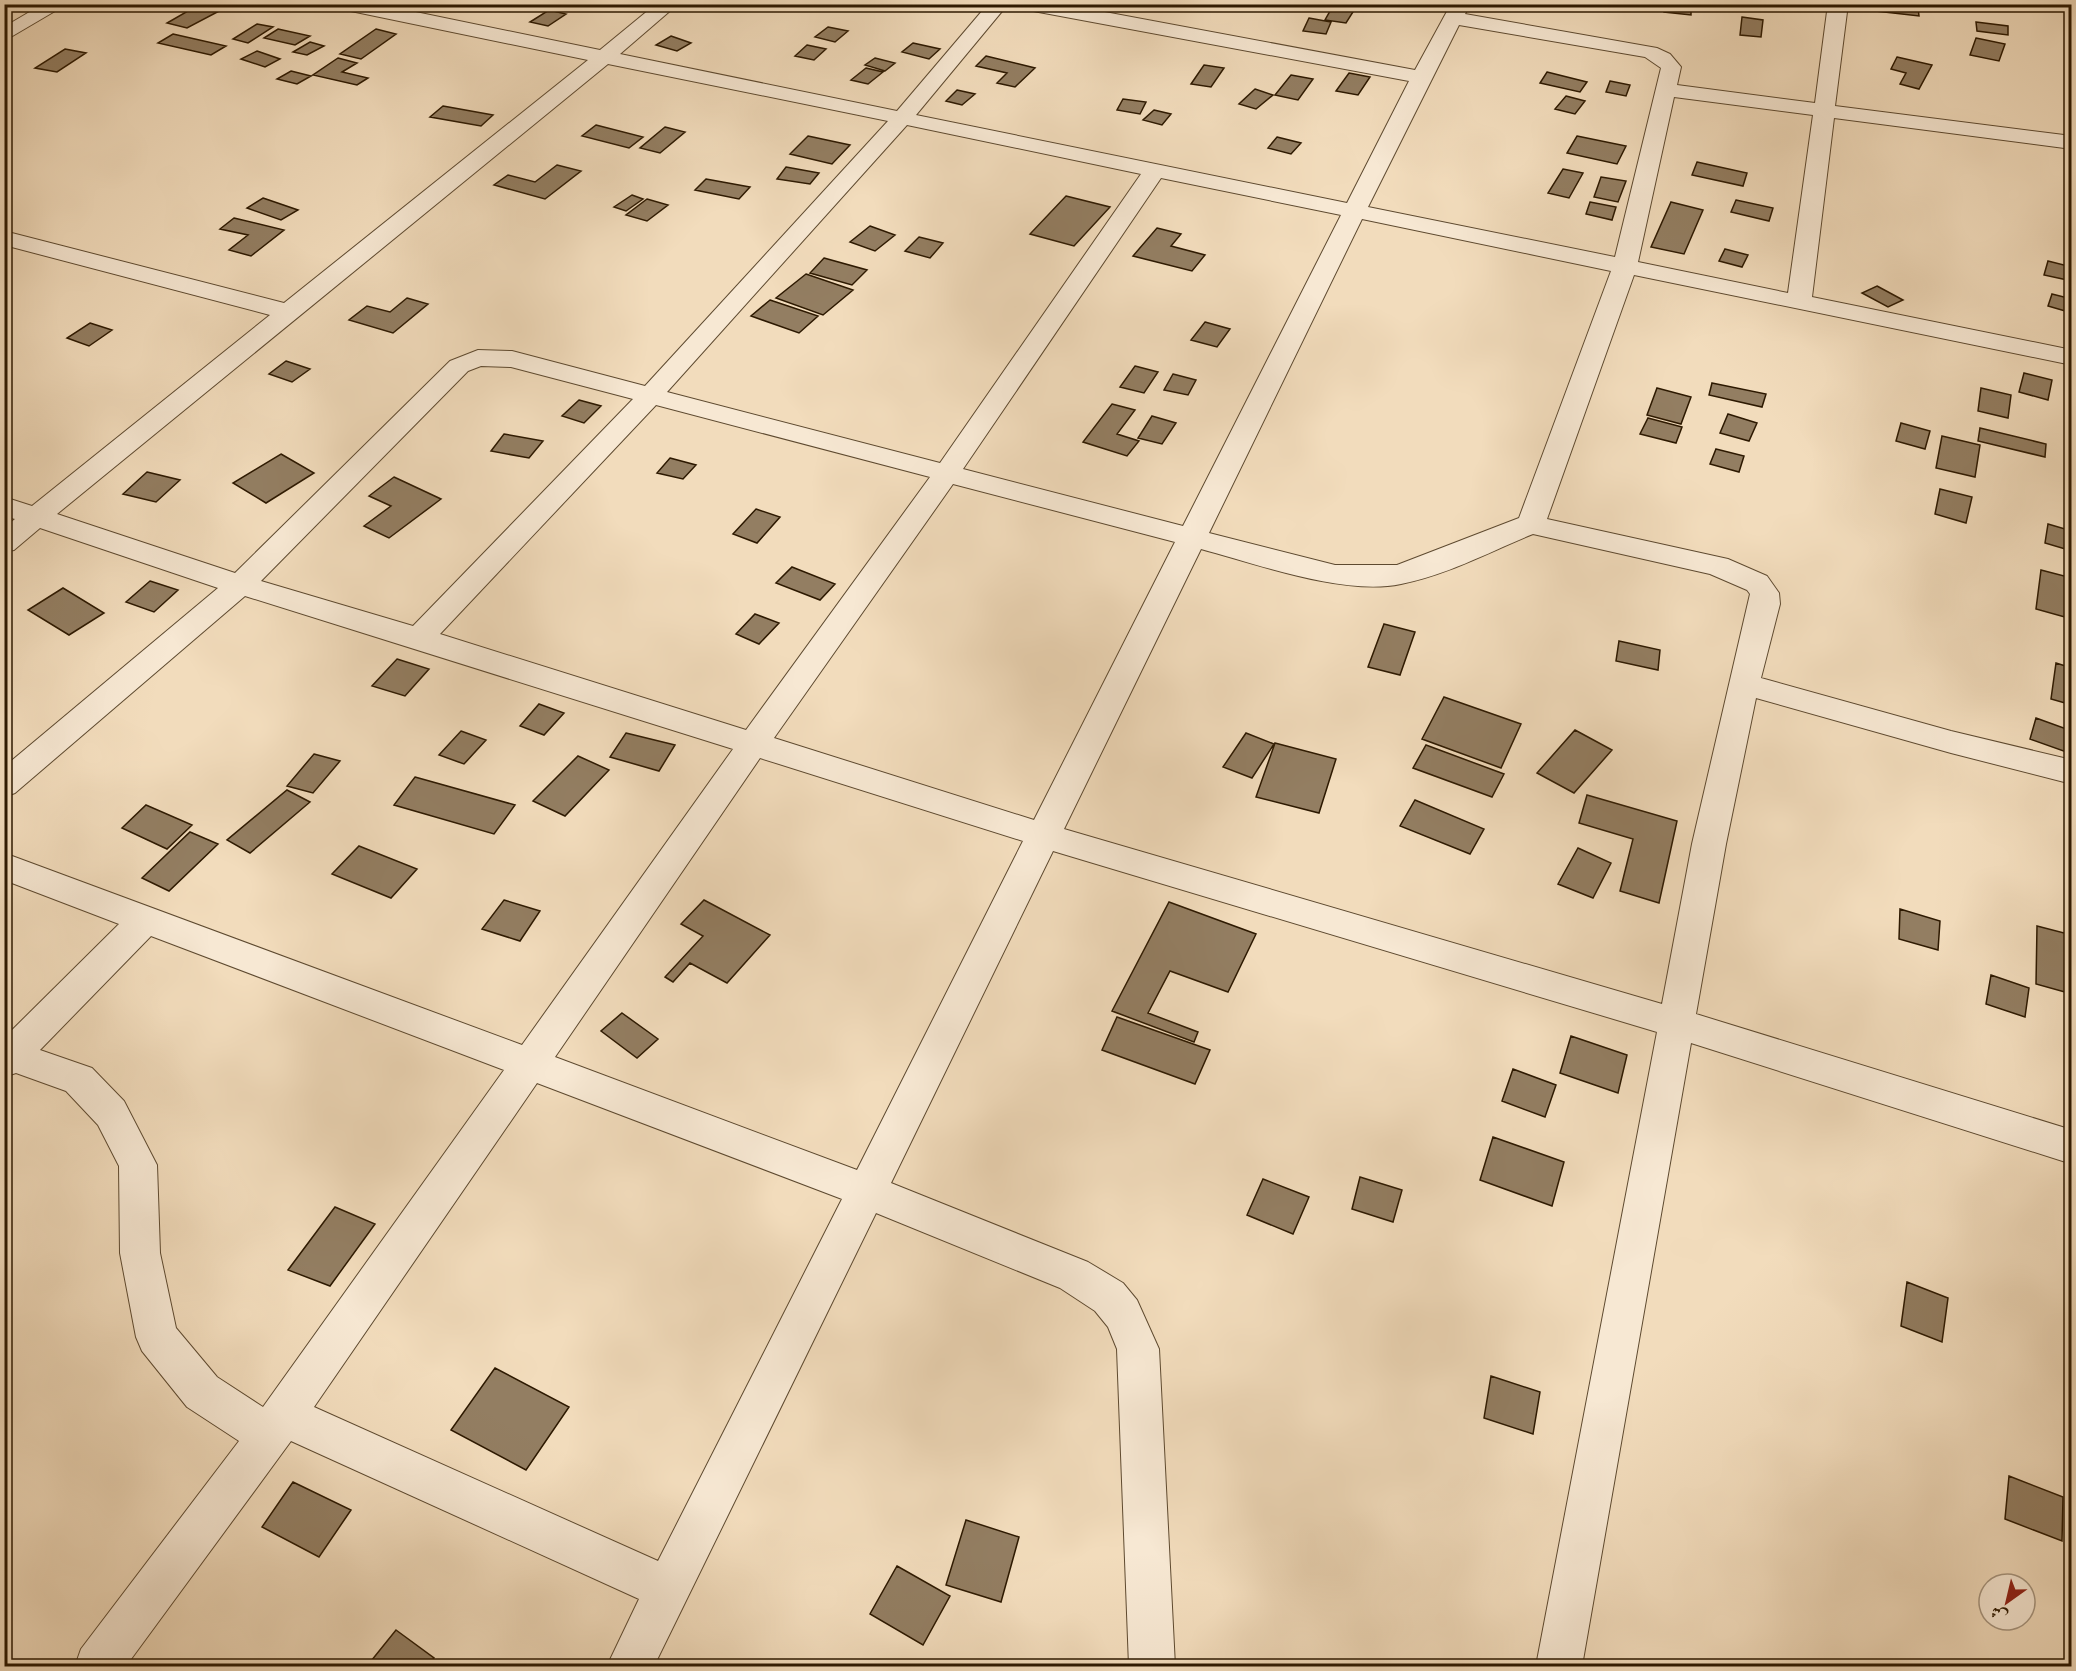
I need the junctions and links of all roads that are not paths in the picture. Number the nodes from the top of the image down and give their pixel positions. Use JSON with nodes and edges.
{"nodes":[{"id":1,"x":58,"y":4,"type":"edge"},
{"id":2,"x":346,"y":4,"type":"edge"},
{"id":3,"x":669,"y":4,"type":"edge"},
{"id":4,"x":999,"y":4,"type":"edge"},
{"id":5,"x":1028,"y":4,"type":"edge"},
{"id":6,"x":1838,"y":4,"type":"edge"},
{"id":7,"x":1457,"y":11,"type":"edge"},
{"id":8,"x":4,"y":35,"type":"edge"},
{"id":9,"x":604,"y":57,"type":"junction"},
{"id":10,"x":1420,"y":77,"type":"junction"},
{"id":11,"x":1667,"y":90,"type":"junction"},
{"id":12,"x":1824,"y":111,"type":"junction"},
{"id":13,"x":904,"y":119,"type":"junction"},
{"id":14,"x":2072,"y":143,"type":"edge"},
{"id":15,"x":1155,"y":170,"type":"junction"},
{"id":16,"x":1354,"y":211,"type":"junction"},
{"id":17,"x":4,"y":238,"type":"edge"},
{"id":18,"x":1625,"y":266,"type":"junction"},
{"id":19,"x":1799,"y":302,"type":"junction"},
{"id":20,"x":289,"y":312,"type":"junction"},
{"id":21,"x":2072,"y":358,"type":"edge"},
{"id":22,"x":650,"y":397,"type":"junction"},
{"id":23,"x":947,"y":473,"type":"junction"},
{"id":24,"x":4,"y":506,"type":"edge"},
{"id":25,"x":36,"y":518,"type":"junction"},
{"id":26,"x":1531,"y":524,"type":"junction"},
{"id":27,"x":1194,"y":536,"type":"junction"},
{"id":28,"x":4,"y":543,"type":"edge"},
{"id":29,"x":240,"y":585,"type":"junction"},
{"id":30,"x":419,"y":638,"type":"junction"},
{"id":31,"x":1743,"y":684,"type":"junction"},
{"id":32,"x":753,"y":744,"type":"junction"},
{"id":33,"x":2072,"y":772,"type":"edge"},
{"id":34,"x":4,"y":785,"type":"edge"},
{"id":35,"x":1043,"y":835,"type":"junction"},
{"id":36,"x":4,"y":866,"type":"edge"},
{"id":37,"x":146,"y":918,"type":"junction"},
{"id":38,"x":1676,"y":1023,"type":"junction"},
{"id":39,"x":8,"y":1059,"type":"edge"},
{"id":40,"x":529,"y":1064,"type":"junction"},
{"id":41,"x":2072,"y":1147,"type":"edge"},
{"id":42,"x":867,"y":1191,"type":"junction"},
{"id":43,"x":276,"y":1425,"type":"junction"},
{"id":44,"x":669,"y":1589,"type":"junction"},
{"id":45,"x":98,"y":1666,"type":"edge"},
{"id":46,"x":630,"y":1666,"type":"edge"},
{"id":47,"x":1152,"y":1666,"type":"edge"},
{"id":48,"x":1558,"y":1666,"type":"edge"}],
"edges":[{"from":1,"to":8,"type":"street"},
{"from":2,"to":9,"type":"street"},
{"from":3,"to":9,"type":"street"},
{"from":4,"to":13,"type":"street"},
{"from":5,"to":10,"type":"street"},
{"from":6,"to":12,"type":"street"},
{"from":7,"to":10,"type":"street"},
{"from":7,"to":11,"type":"street"},
{"from":9,"to":13,"type":"street"},
{"from":9,"to":20,"type":"street"},
{"from":10,"to":16,"type":"street"},
{"from":11,"to":12,"type":"street"},
{"from":11,"to":18,"type":"street"},
{"from":12,"to":14,"type":"street"},
{"from":12,"to":19,"type":"street"},
{"from":13,"to":15,"type":"street"},
{"from":13,"to":22,"type":"street"},
{"from":15,"to":16,"type":"street"},
{"from":15,"to":23,"type":"street"},
{"from":16,"to":18,"type":"street"},
{"from":16,"to":27,"type":"street"},
{"from":17,"to":20,"type":"street"},
{"from":18,"to":19,"type":"street"},
{"from":18,"to":26,"type":"street"},
{"from":19,"to":21,"type":"street"},
{"from":20,"to":25,"type":"street"},
{"from":22,"to":23,"type":"street"},
{"from":22,"to":29,"type":"street"},
{"from":22,"to":30,"type":"street"},
{"from":23,"to":27,"type":"street"},
{"from":23,"to":32,"type":"street"},
{"from":24,"to":25,"type":"street"},
{"from":25,"to":28,"type":"street"},
{"from":25,"to":29,"type":"street"},
{"from":26,"to":27,"type":"street"},
{"from":26,"to":31,"type":"street"},
{"from":27,"to":35,"type":"street"},
{"from":29,"to":30,"type":"street"},
{"from":29,"to":34,"type":"street"},
{"from":30,"to":32,"type":"street"},
{"from":31,"to":33,"type":"street"},
{"from":31,"to":38,"type":"street"},
{"from":32,"to":35,"type":"street"},
{"from":32,"to":40,"type":"street"},
{"from":35,"to":38,"type":"street"},
{"from":35,"to":42,"type":"street"},
{"from":36,"to":37,"type":"street"},
{"from":37,"to":39,"type":"street"},
{"from":37,"to":40,"type":"street"},
{"from":38,"to":41,"type":"street"},
{"from":38,"to":48,"type":"street"},
{"from":39,"to":43,"type":"street"},
{"from":40,"to":42,"type":"street"},
{"from":40,"to":43,"type":"street"},
{"from":42,"to":44,"type":"street"},
{"from":42,"to":47,"type":"street"},
{"from":43,"to":44,"type":"street"},
{"from":43,"to":45,"type":"street"},
{"from":44,"to":46,"type":"street"}]}
